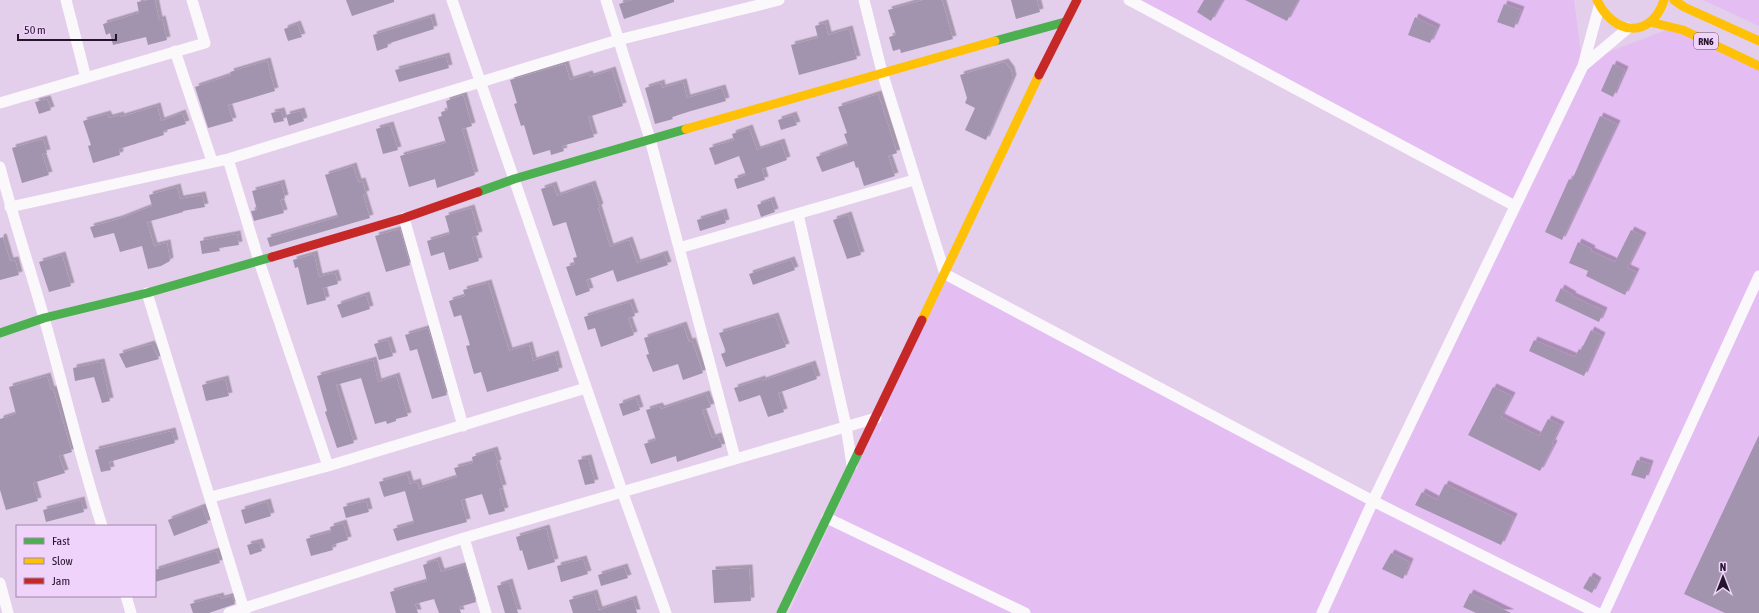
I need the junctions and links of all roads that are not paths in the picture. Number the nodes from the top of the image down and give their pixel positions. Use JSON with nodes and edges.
{"nodes":[{"id":1,"x":66,"y":0,"type":"edge"},
{"id":2,"x":192,"y":0,"type":"edge"},
{"id":3,"x":452,"y":0,"type":"edge"},
{"id":4,"x":606,"y":0,"type":"edge"},
{"id":5,"x":779,"y":0,"type":"edge"},
{"id":6,"x":864,"y":0,"type":"edge"},
{"id":7,"x":1077,"y":0,"type":"edge"},
{"id":8,"x":1128,"y":0,"type":"edge"},
{"id":9,"x":1664,"y":0,"type":"edge"},
{"id":10,"x":1674,"y":0,"type":"edge"},
{"id":11,"x":1598,"y":4,"type":"edge"},
{"id":12,"x":1065,"y":22,"type":"junction"},
{"id":13,"x":1650,"y":22,"type":"junction"},
{"id":14,"x":1628,"y":28,"type":"junction"},
{"id":15,"x":618,"y":40,"type":"junction"},
{"id":16,"x":1759,"y":41,"type":"edge"},
{"id":17,"x":175,"y":51,"type":"junction"},
{"id":18,"x":1583,"y":66,"type":"junction"},
{"id":19,"x":1759,"y":66,"type":"edge"},
{"id":20,"x":882,"y":72,"type":"junction"},
{"id":21,"x":86,"y":78,"type":"junction"},
{"id":22,"x":481,"y":82,"type":"junction"},
{"id":23,"x":0,"y":103,"type":"edge"},
{"id":24,"x":650,"y":139,"type":"junction"},
{"id":25,"x":228,"y":159,"type":"junction"},
{"id":26,"x":212,"y":161,"type":"junction"},
{"id":27,"x":0,"y":167,"type":"edge"},
{"id":28,"x":514,"y":179,"type":"junction"},
{"id":29,"x":914,"y":180,"type":"junction"},
{"id":30,"x":1515,"y":206,"type":"junction"},
{"id":31,"x":10,"y":207,"type":"junction"},
{"id":32,"x":798,"y":214,"type":"junction"},
{"id":33,"x":404,"y":218,"type":"junction"},
{"id":34,"x":679,"y":248,"type":"junction"},
{"id":35,"x":259,"y":261,"type":"junction"},
{"id":36,"x":945,"y":274,"type":"junction"},
{"id":37,"x":1759,"y":276,"type":"edge"},
{"id":38,"x":147,"y":293,"type":"junction"},
{"id":39,"x":44,"y":318,"type":"junction"},
{"id":40,"x":0,"y":333,"type":"edge"},
{"id":41,"x":586,"y":388,"type":"junction"},
{"id":42,"x":876,"y":418,"type":"junction"},
{"id":43,"x":463,"y":426,"type":"junction"},
{"id":44,"x":846,"y":426,"type":"junction"},
{"id":45,"x":735,"y":458,"type":"junction"},
{"id":46,"x":328,"y":466,"type":"junction"},
{"id":47,"x":852,"y":466,"type":"junction"},
{"id":48,"x":622,"y":491,"type":"junction"},
{"id":49,"x":211,"y":497,"type":"junction"},
{"id":50,"x":1373,"y":501,"type":"junction"},
{"id":51,"x":827,"y":518,"type":"junction"},
{"id":52,"x":102,"y":525,"type":"edge"},
{"id":53,"x":464,"y":538,"type":"junction"},
{"id":54,"x":0,"y":583,"type":"edge"},
{"id":55,"x":126,"y":597,"type":"edge"},
{"id":56,"x":244,"y":611,"type":"edge"},
{"id":57,"x":8,"y":613,"type":"edge"},
{"id":58,"x":131,"y":613,"type":"edge"},
{"id":59,"x":229,"y":613,"type":"edge"},
{"id":60,"x":486,"y":613,"type":"edge"},
{"id":61,"x":666,"y":613,"type":"edge"},
{"id":62,"x":781,"y":613,"type":"edge"},
{"id":63,"x":1025,"y":613,"type":"edge"},
{"id":64,"x":1322,"y":613,"type":"edge"},
{"id":65,"x":1597,"y":613,"type":"edge"},
{"id":66,"x":1604,"y":613,"type":"edge"}],
"edges":[{"from":1,"to":21,"type":"street"},
{"from":2,"to":17,"type":"street"},
{"from":3,"to":22,"type":"street"},
{"from":4,"to":15,"type":"street"},
{"from":5,"to":15,"type":"street"},
{"from":6,"to":20,"type":"street"},
{"from":7,"to":12,"type":"main road"},
{"from":8,"to":30,"type":"street"},
{"from":9,"to":13,"type":"main road"},
{"from":10,"to":16,"type":"main road","number":"RN6"},
{"from":11,"to":14,"type":"main road"},
{"from":11,"to":18,"type":"street"},
{"from":12,"to":20,"type":"main road"},
{"from":12,"to":36,"type":"main road"},
{"from":13,"to":14,"type":"main road"},
{"from":13,"to":19,"type":"main road","number":"RN6"},
{"from":14,"to":18,"type":"street"},
{"from":15,"to":22,"type":"street"},
{"from":15,"to":24,"type":"street"},
{"from":17,"to":21,"type":"street"},
{"from":17,"to":26,"type":"street"},
{"from":18,"to":30,"type":"street"},
{"from":20,"to":24,"type":"main road"},
{"from":20,"to":29,"type":"street"},
{"from":21,"to":23,"type":"street"},
{"from":22,"to":25,"type":"street"},
{"from":22,"to":28,"type":"street"},
{"from":24,"to":28,"type":"main road"},
{"from":24,"to":34,"type":"street"},
{"from":25,"to":26,"type":"street"},
{"from":25,"to":35,"type":"street"},
{"from":26,"to":31,"type":"street"},
{"from":27,"to":31,"type":"street"},
{"from":28,"to":33,"type":"main road"},
{"from":28,"to":41,"type":"street"},
{"from":29,"to":32,"type":"street"},
{"from":29,"to":36,"type":"street"},
{"from":30,"to":50,"type":"street"},
{"from":31,"to":39,"type":"street"},
{"from":32,"to":34,"type":"street"},
{"from":32,"to":44,"type":"street"},
{"from":33,"to":35,"type":"main road"},
{"from":33,"to":43,"type":"street"},
{"from":34,"to":45,"type":"street"},
{"from":35,"to":38,"type":"main road"},
{"from":35,"to":46,"type":"street"},
{"from":36,"to":42,"type":"main road"},
{"from":36,"to":50,"type":"street"},
{"from":37,"to":66,"type":"street"},
{"from":38,"to":39,"type":"main road"},
{"from":38,"to":49,"type":"street"},
{"from":39,"to":40,"type":"main road"},
{"from":39,"to":52,"type":"street"},
{"from":41,"to":43,"type":"street"},
{"from":41,"to":48,"type":"street"},
{"from":42,"to":44,"type":"street"},
{"from":42,"to":47,"type":"main road"},
{"from":43,"to":46,"type":"street"},
{"from":44,"to":45,"type":"street"},
{"from":44,"to":47,"type":"street"},
{"from":45,"to":48,"type":"street"},
{"from":46,"to":49,"type":"street"},
{"from":47,"to":51,"type":"main road"},
{"from":48,"to":53,"type":"street"},
{"from":48,"to":61,"type":"street"},
{"from":49,"to":56,"type":"street"},
{"from":50,"to":64,"type":"street"},
{"from":50,"to":65,"type":"street"},
{"from":51,"to":62,"type":"main road"},
{"from":51,"to":63,"type":"street"},
{"from":53,"to":56,"type":"street"},
{"from":53,"to":60,"type":"street"},
{"from":54,"to":57,"type":"street"},
{"from":55,"to":58,"type":"street"},
{"from":56,"to":59,"type":"street"}]}
